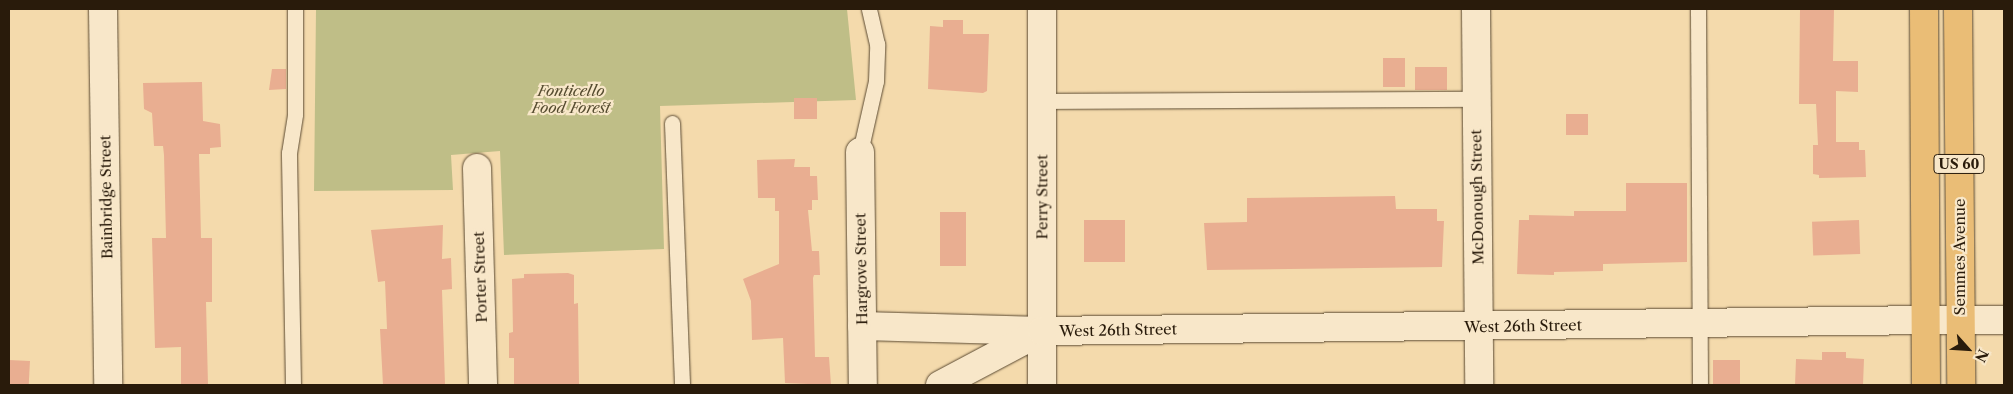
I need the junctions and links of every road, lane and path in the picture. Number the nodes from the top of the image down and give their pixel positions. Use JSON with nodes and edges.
{"nodes":[{"id":1,"x":103,"y":9,"type":"edge"},
{"id":2,"x":295,"y":9,"type":"edge"},
{"id":3,"x":869,"y":9,"type":"edge"},
{"id":4,"x":1042,"y":9,"type":"edge"},
{"id":5,"x":1476,"y":9,"type":"edge"},
{"id":6,"x":1698,"y":9,"type":"edge"},
{"id":7,"x":1924,"y":9,"type":"edge"},
{"id":8,"x":1958,"y":9,"type":"edge"},
{"id":9,"x":1476,"y":99,"type":"junction"},
{"id":10,"x":1042,"y":101,"type":"junction"},
{"id":11,"x":672,"y":123,"type":"dead end"},
{"id":12,"x":860,"y":152,"type":"joint"},
{"id":13,"x":478,"y":168,"type":"dead end"},
{"id":14,"x":1925,"y":320,"type":"junction"},
{"id":15,"x":1961,"y":320,"type":"junction"},
{"id":16,"x":2004,"y":320,"type":"edge"},
{"id":17,"x":1700,"y":323,"type":"junction"},
{"id":18,"x":862,"y":326,"type":"junction"},
{"id":19,"x":1478,"y":327,"type":"junction"},
{"id":20,"x":1042,"y":331,"type":"junction"},
{"id":21,"x":108,"y":385,"type":"edge"},
{"id":22,"x":293,"y":385,"type":"edge"},
{"id":23,"x":483,"y":385,"type":"edge"},
{"id":24,"x":682,"y":385,"type":"edge"},
{"id":25,"x":863,"y":385,"type":"edge"},
{"id":26,"x":940,"y":385,"type":"edge"},
{"id":27,"x":1042,"y":385,"type":"edge"},
{"id":28,"x":1479,"y":385,"type":"edge"},
{"id":29,"x":1700,"y":385,"type":"edge"},
{"id":30,"x":1926,"y":385,"type":"edge"},
{"id":31,"x":1961,"y":385,"type":"edge"}],
"edges":[{"from":1,"to":21,"type":"street","name":"Bainbridge Street"},
{"from":2,"to":22,"type":"lane"},
{"from":3,"to":12,"type":"lane"},
{"from":4,"to":10,"type":"street","name":"Perry Street"},
{"from":5,"to":9,"type":"street","name":"McDonough Street"},
{"from":6,"to":17,"type":"lane"},
{"from":7,"to":14,"type":"main road","number":"US 60"},
{"from":8,"to":15,"type":"main road","name":"Semmes Avenue","number":"US 60"},
{"from":9,"to":10,"type":"lane"},
{"from":9,"to":19,"type":"street","name":"McDonough Street"},
{"from":10,"to":20,"type":"street","name":"Perry Street"},
{"from":11,"to":24,"type":"lane"},
{"from":12,"to":18,"type":"street","name":"Hargrove Street"},
{"from":13,"to":23,"type":"street","name":"Porter Street"},
{"from":14,"to":15,"type":"street","name":"West 26th Street"},
{"from":14,"to":17,"type":"street","name":"West 26th Street"},
{"from":14,"to":30,"type":"main road","number":"US 60"},
{"from":15,"to":16,"type":"street","name":"West 26th Street"},
{"from":15,"to":31,"type":"main road","name":"Semmes Avenue","number":"US 60"},
{"from":17,"to":19,"type":"street","name":"West 26th Street"},
{"from":17,"to":29,"type":"lane"},
{"from":18,"to":20,"type":"street","name":"West 26th Street"},
{"from":18,"to":25,"type":"street","name":"Hargrove Street"},
{"from":19,"to":20,"type":"street","name":"West 26th Street"},
{"from":19,"to":28,"type":"street","name":"McDonough Street"},
{"from":20,"to":26,"type":"street","name":"West 26th Street"},
{"from":20,"to":27,"type":"street","name":"Perry Street"}]}
